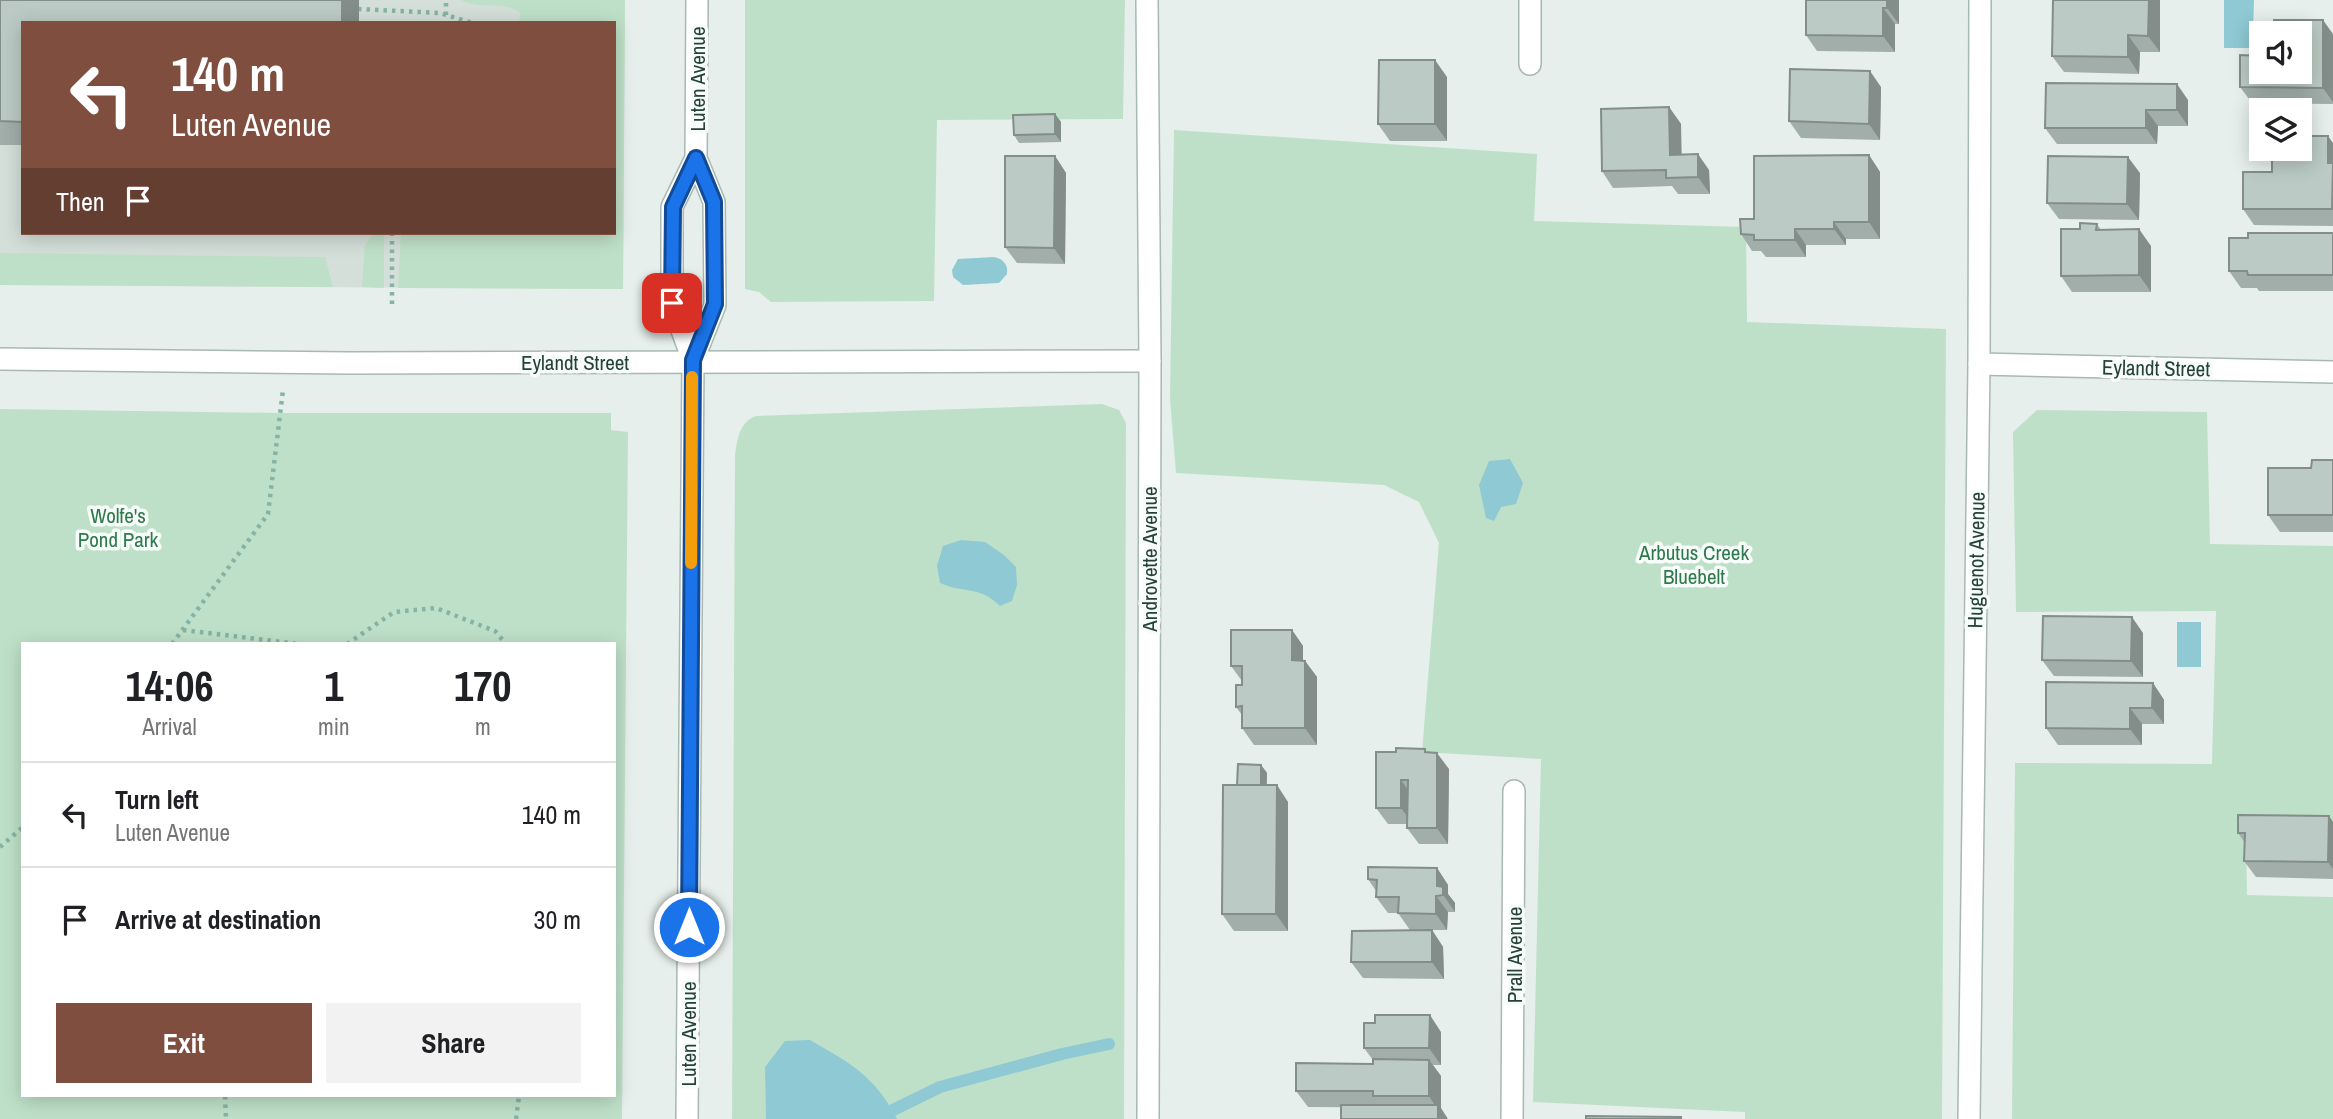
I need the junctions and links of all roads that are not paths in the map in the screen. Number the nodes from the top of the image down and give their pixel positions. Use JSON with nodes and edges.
{"nodes":[{"id":1,"x":697,"y":0,"type":"edge"},
{"id":2,"x":1147,"y":0,"type":"edge"},
{"id":3,"x":1530,"y":0,"type":"edge"},
{"id":4,"x":1980,"y":0,"type":"edge"},
{"id":5,"x":1530,"y":64,"type":"dead end"},
{"id":6,"x":696,"y":158,"type":"junction"},
{"id":7,"x":0,"y":359,"type":"edge"},
{"id":8,"x":693,"y":360,"type":"junction"},
{"id":9,"x":1150,"y":360,"type":"junction"},
{"id":10,"x":1979,"y":364,"type":"junction"},
{"id":11,"x":2333,"y":372,"type":"edge"},
{"id":12,"x":1514,"y":791,"type":"dead end"},
{"id":13,"x":687,"y":1119,"type":"edge"},
{"id":14,"x":1148,"y":1119,"type":"edge"},
{"id":15,"x":1512,"y":1119,"type":"edge"},
{"id":16,"x":1969,"y":1119,"type":"edge"}],
"edges":[{"from":1,"to":6,"type":"street","name":"Luten Avenue"},
{"from":2,"to":9,"type":"street","name":"Androvette Avenue"},
{"from":3,"to":5,"type":"street"},
{"from":4,"to":10,"type":"street","name":"Huguenot Avenue"},
{"from":6,"to":8,"type":"street","name":"Luten Avenue"},
{"from":6,"to":8,"type":"street","name":"Luten Avenue"},
{"from":7,"to":8,"type":"street","name":"Eylandt Street"},
{"from":8,"to":9,"type":"street","name":"Eylandt Street"},
{"from":8,"to":13,"type":"street","name":"Luten Avenue"},
{"from":9,"to":14,"type":"street","name":"Androvette Avenue"},
{"from":10,"to":11,"type":"street","name":"Eylandt Street"},
{"from":10,"to":16,"type":"street","name":"Huguenot Avenue"},
{"from":12,"to":15,"type":"street","name":"Prall Avenue"}]}
